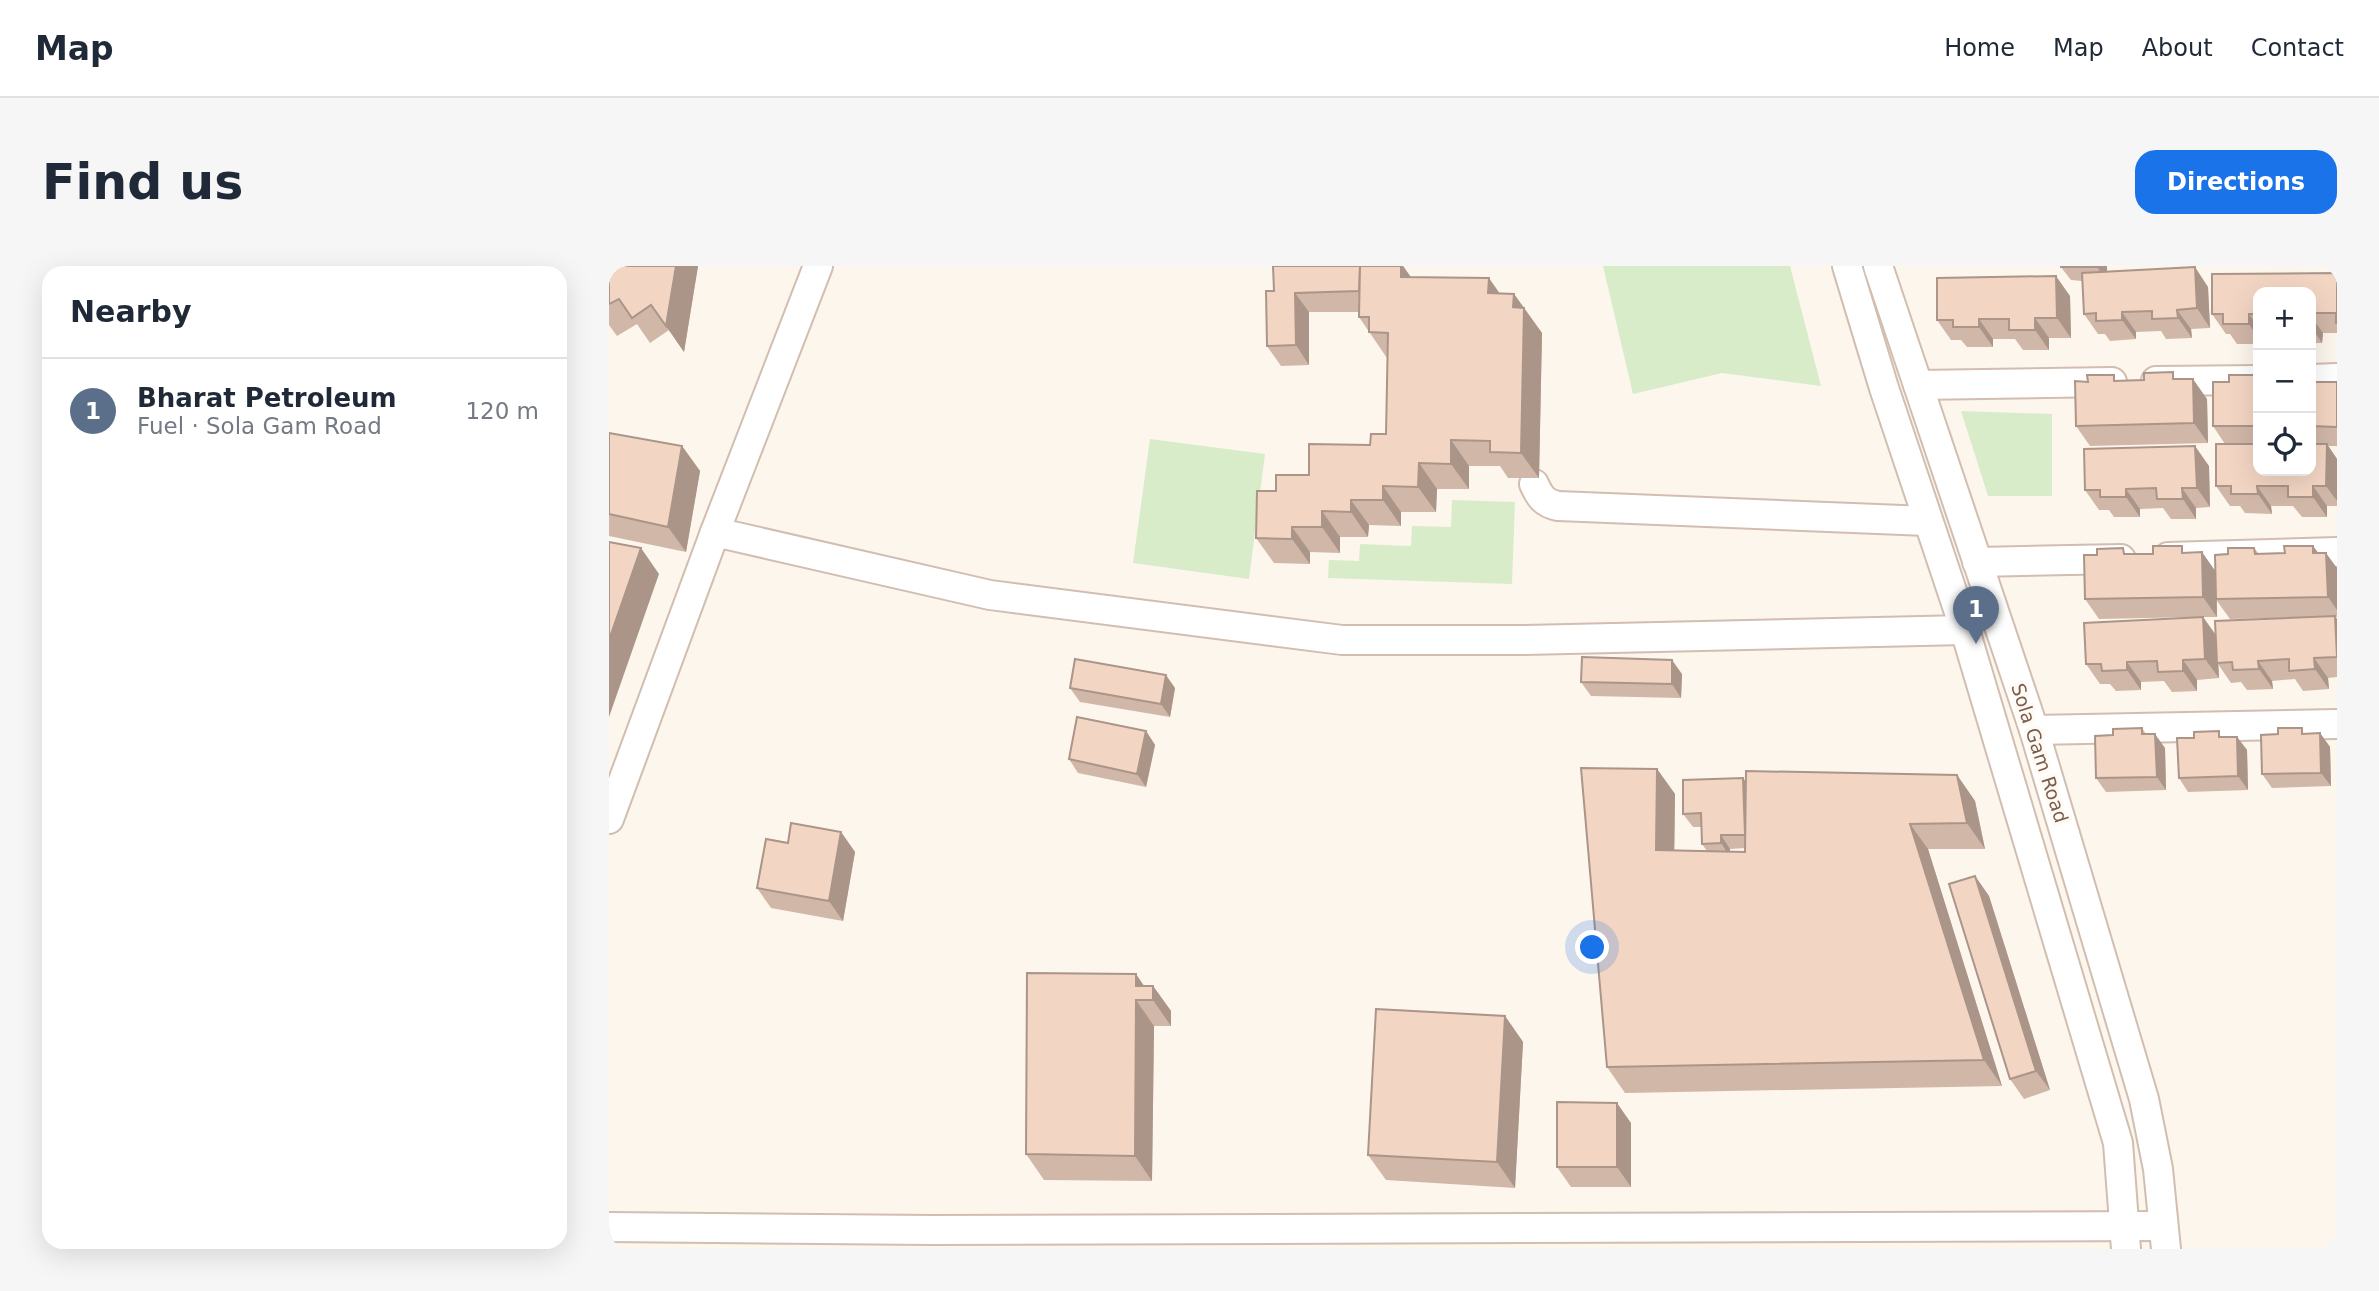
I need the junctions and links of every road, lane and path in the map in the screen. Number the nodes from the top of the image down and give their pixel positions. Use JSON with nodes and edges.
{"nodes":[{"id":1,"x":818,"y":266,"type":"edge"},
{"id":2,"x":1847,"y":266,"type":"edge"},
{"id":3,"x":1878,"y":266,"type":"edge"},
{"id":4,"x":2316,"y":379,"type":"edge"},
{"id":5,"x":2337,"y":379,"type":"edge"},
{"id":6,"x":2253,"y":380,"type":"edge"},
{"id":7,"x":1917,"y":385,"type":"junction"},
{"id":8,"x":1534,"y":484,"type":"dead end"},
{"id":9,"x":1927,"y":521,"type":"junction"},
{"id":10,"x":715,"y":532,"type":"junction"},
{"id":11,"x":2337,"y":552,"type":"edge"},
{"id":12,"x":1977,"y":562,"type":"junction"},
{"id":13,"x":1965,"y":630,"type":"junction"},
{"id":14,"x":2337,"y":724,"type":"edge"},
{"id":15,"x":2034,"y":730,"type":"junction"},
{"id":16,"x":609,"y":819,"type":"edge"},
{"id":17,"x":609,"y":1227,"type":"edge"},
{"id":18,"x":2126,"y":1237,"type":"edge"},
{"id":19,"x":2165,"y":1237,"type":"edge"},
{"id":20,"x":935,"y":1240,"type":"edge"}],
"edges":[{"from":1,"to":10,"type":"street"},
{"from":2,"to":9,"type":"street","name":"Sola Gam Road"},
{"from":3,"to":7,"type":"street","name":"Sola Gam Road"},
{"from":4,"to":5,"type":"street"},
{"from":6,"to":7,"type":"street"},
{"from":7,"to":12,"type":"street","name":"Sola Gam Road"},
{"from":8,"to":9,"type":"street"},
{"from":9,"to":13,"type":"street","name":"Sola Gam Road"},
{"from":10,"to":13,"type":"street"},
{"from":10,"to":16,"type":"street"},
{"from":11,"to":12,"type":"street"},
{"from":12,"to":15,"type":"street","name":"Sola Gam Road"},
{"from":13,"to":18,"type":"street","name":"Sola Gam Road"},
{"from":14,"to":15,"type":"street"},
{"from":15,"to":19,"type":"street","name":"Sola Gam Road"},
{"from":17,"to":20,"type":"street"},
{"from":18,"to":19,"type":"street"},
{"from":18,"to":20,"type":"street"}]}
